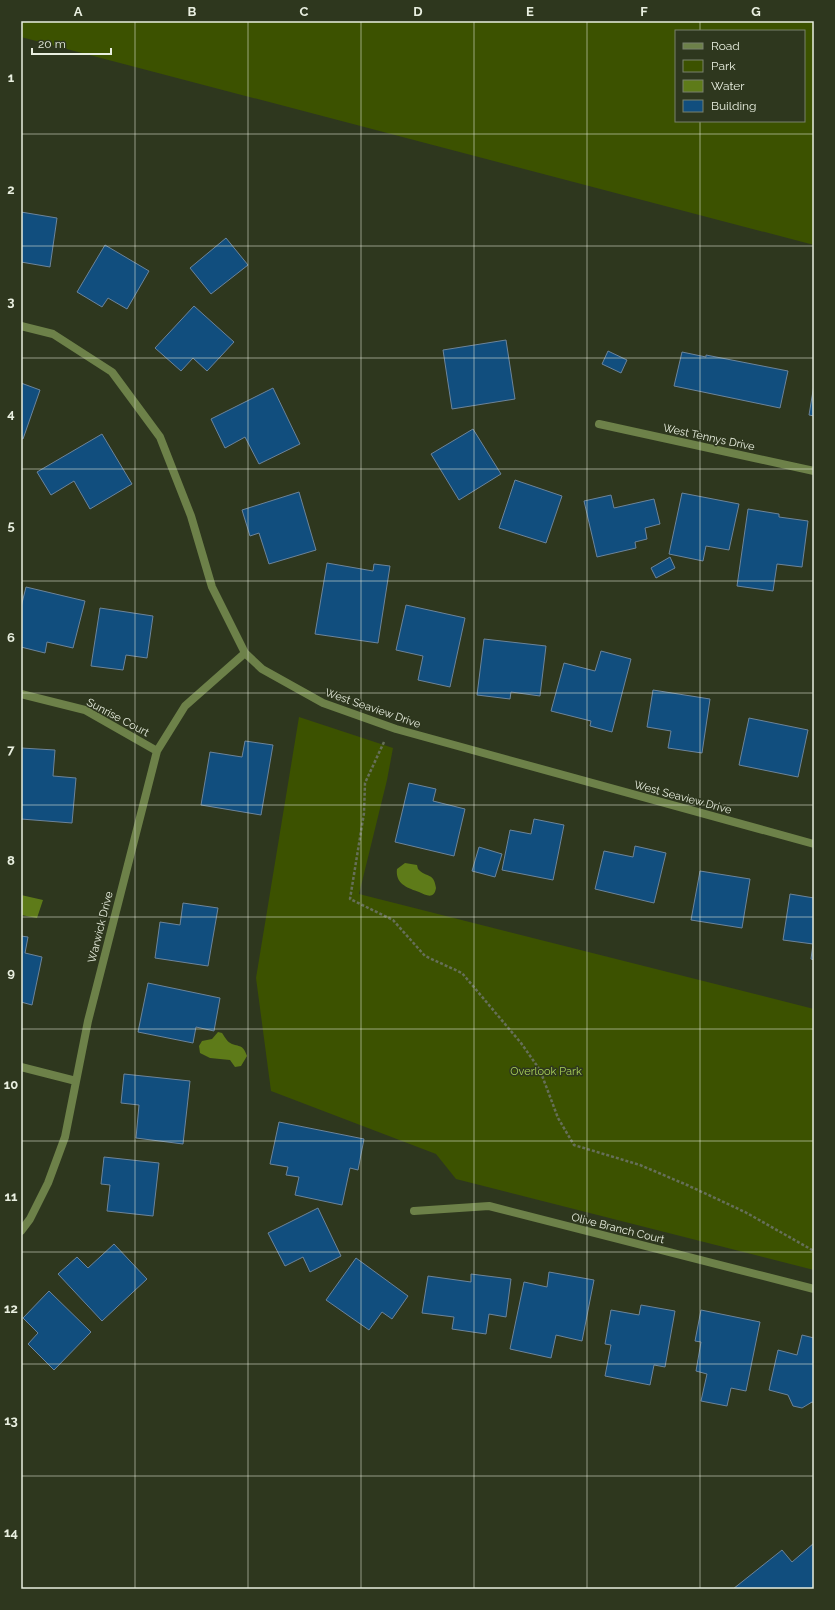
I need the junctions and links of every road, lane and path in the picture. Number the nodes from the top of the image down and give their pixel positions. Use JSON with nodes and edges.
{"nodes":[{"id":1,"x":21,"y":326,"type":"edge"},
{"id":2,"x":599,"y":424,"type":"dead end"},
{"id":3,"x":814,"y":471,"type":"edge"},
{"id":4,"x":245,"y":653,"type":"junction"},
{"id":5,"x":21,"y":694,"type":"edge"},
{"id":6,"x":389,"y":727,"type":"junction"},
{"id":7,"x":157,"y":751,"type":"junction"},
{"id":8,"x":814,"y":844,"type":"edge"},
{"id":9,"x":21,"y":1067,"type":"edge"},
{"id":10,"x":76,"y":1081,"type":"junction"},
{"id":11,"x":414,"y":1211,"type":"dead end"},
{"id":12,"x":21,"y":1231,"type":"edge"},
{"id":13,"x":814,"y":1251,"type":"edge"},
{"id":14,"x":814,"y":1289,"type":"edge"}],
"edges":[{"from":1,"to":4,"type":"street","name":"West Seaview Drive"},
{"from":2,"to":3,"type":"street","name":"West Tennys Drive"},
{"from":4,"to":6,"type":"street","name":"West Seaview Drive"},
{"from":4,"to":7,"type":"street","name":"Warwick Drive"},
{"from":5,"to":7,"type":"street","name":"Sunrise Court"},
{"from":6,"to":8,"type":"street","name":"West Seaview Drive"},
{"from":6,"to":13,"type":"path"},
{"from":7,"to":10,"type":"street","name":"Warwick Drive"},
{"from":9,"to":10,"type":"street"},
{"from":10,"to":12,"type":"street","name":"Warwick Drive"},
{"from":11,"to":14,"type":"street","name":"Olive Branch Court"}]}
